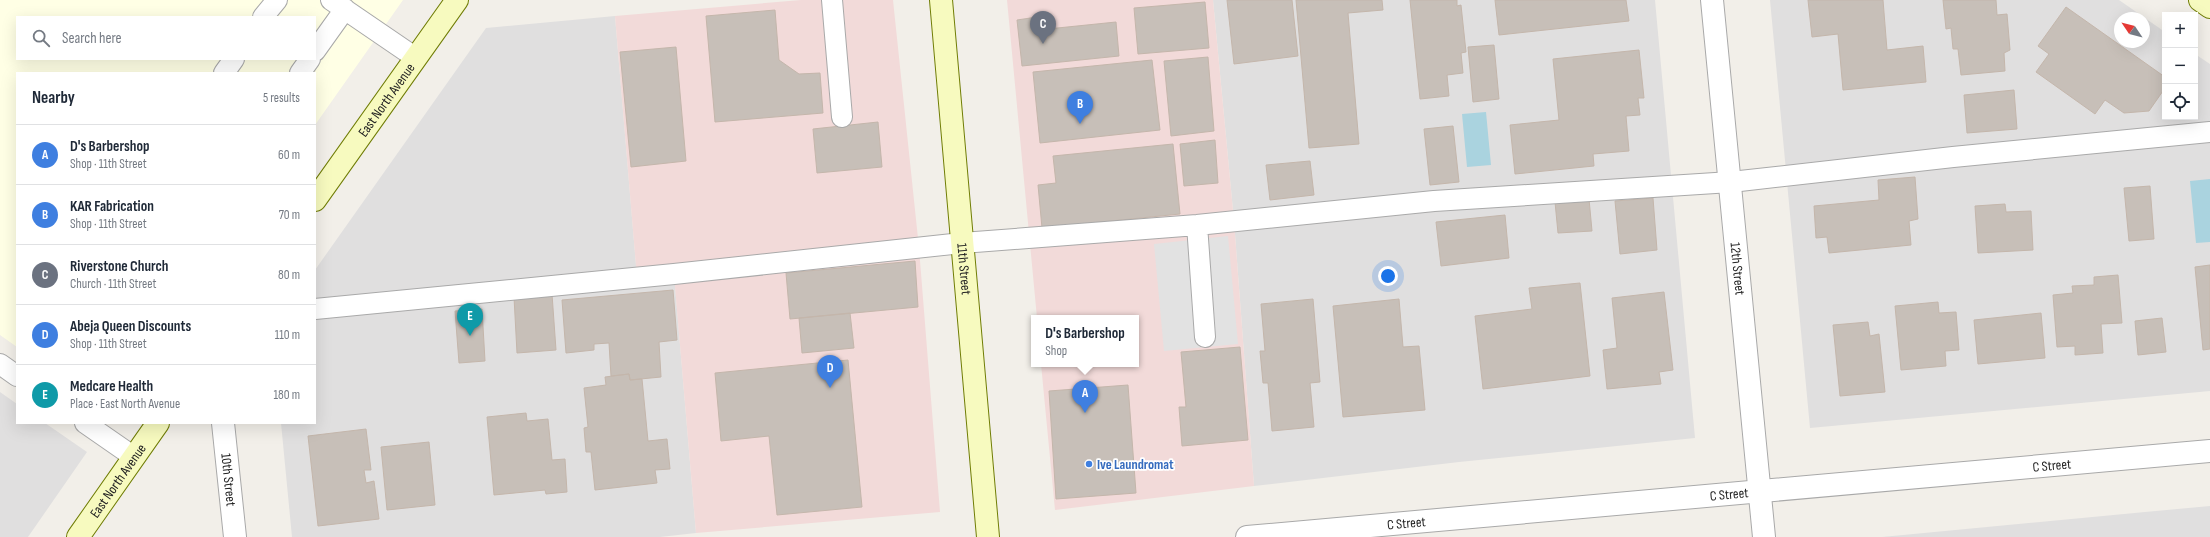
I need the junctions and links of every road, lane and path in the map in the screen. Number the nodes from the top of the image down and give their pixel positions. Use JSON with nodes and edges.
{"nodes":[{"id":1,"x":277,"y":0,"type":"edge"},
{"id":2,"x":457,"y":0,"type":"edge"},
{"id":3,"x":832,"y":0,"type":"edge"},
{"id":4,"x":941,"y":0,"type":"edge"},
{"id":5,"x":1712,"y":0,"type":"edge"},
{"id":6,"x":2200,"y":0,"type":"edge"},
{"id":7,"x":338,"y":5,"type":"edge"},
{"id":8,"x":2210,"y":7,"type":"edge"},
{"id":9,"x":264,"y":16,"type":"edge"},
{"id":10,"x":316,"y":49,"type":"edge"},
{"id":11,"x":416,"y":58,"type":"junction"},
{"id":12,"x":233,"y":60,"type":"edge"},
{"id":13,"x":309,"y":60,"type":"edge"},
{"id":14,"x":225,"y":72,"type":"edge"},
{"id":15,"x":301,"y":72,"type":"edge"},
{"id":16,"x":842,"y":117,"type":"dead end"},
{"id":17,"x":2210,"y":132,"type":"edge"},
{"id":18,"x":1730,"y":182,"type":"junction"},
{"id":19,"x":316,"y":199,"type":"edge"},
{"id":20,"x":1196,"y":224,"type":"junction"},
{"id":21,"x":962,"y":243,"type":"junction"},
{"id":22,"x":316,"y":309,"type":"edge"},
{"id":23,"x":1205,"y":337,"type":"dead end"},
{"id":24,"x":0,"y":364,"type":"edge"},
{"id":25,"x":16,"y":375,"type":"edge"},
{"id":26,"x":86,"y":424,"type":"edge"},
{"id":27,"x":157,"y":424,"type":"edge"},
{"id":28,"x":223,"y":424,"type":"edge"},
{"id":29,"x":2210,"y":451,"type":"edge"},
{"id":30,"x":134,"y":457,"type":"junction"},
{"id":31,"x":1761,"y":491,"type":"junction"},
{"id":32,"x":78,"y":537,"type":"edge"},
{"id":33,"x":235,"y":537,"type":"edge"},
{"id":34,"x":988,"y":537,"type":"edge"},
{"id":35,"x":1247,"y":537,"type":"edge"},
{"id":36,"x":1764,"y":537,"type":"edge"}],
"edges":[{"from":1,"to":9,"type":"lane"},
{"from":2,"to":11,"type":"main road","name":"East North Avenue"},
{"from":3,"to":16,"type":"lane"},
{"from":4,"to":21,"type":"main road","name":"11th Street"},
{"from":5,"to":18,"type":"street","name":"12th Street"},
{"from":6,"to":8,"type":"main road"},
{"from":7,"to":10,"type":"lane"},
{"from":7,"to":11,"type":"lane"},
{"from":11,"to":19,"type":"main road","name":"East North Avenue"},
{"from":12,"to":14,"type":"lane"},
{"from":13,"to":15,"type":"lane"},
{"from":17,"to":18,"type":"lane"},
{"from":18,"to":20,"type":"lane"},
{"from":18,"to":31,"type":"street","name":"12th Street"},
{"from":20,"to":21,"type":"lane"},
{"from":20,"to":23,"type":"lane"},
{"from":21,"to":22,"type":"lane"},
{"from":21,"to":34,"type":"main road","name":"11th Street"},
{"from":24,"to":25,"type":"lane"},
{"from":26,"to":30,"type":"lane"},
{"from":27,"to":30,"type":"main road","name":"East North Avenue"},
{"from":28,"to":33,"type":"street","name":"10th Street"},
{"from":29,"to":31,"type":"street","name":"C Street"},
{"from":30,"to":32,"type":"main road","name":"East North Avenue"},
{"from":31,"to":35,"type":"street","name":"C Street"},
{"from":31,"to":36,"type":"street","name":"12th Street"}]}
